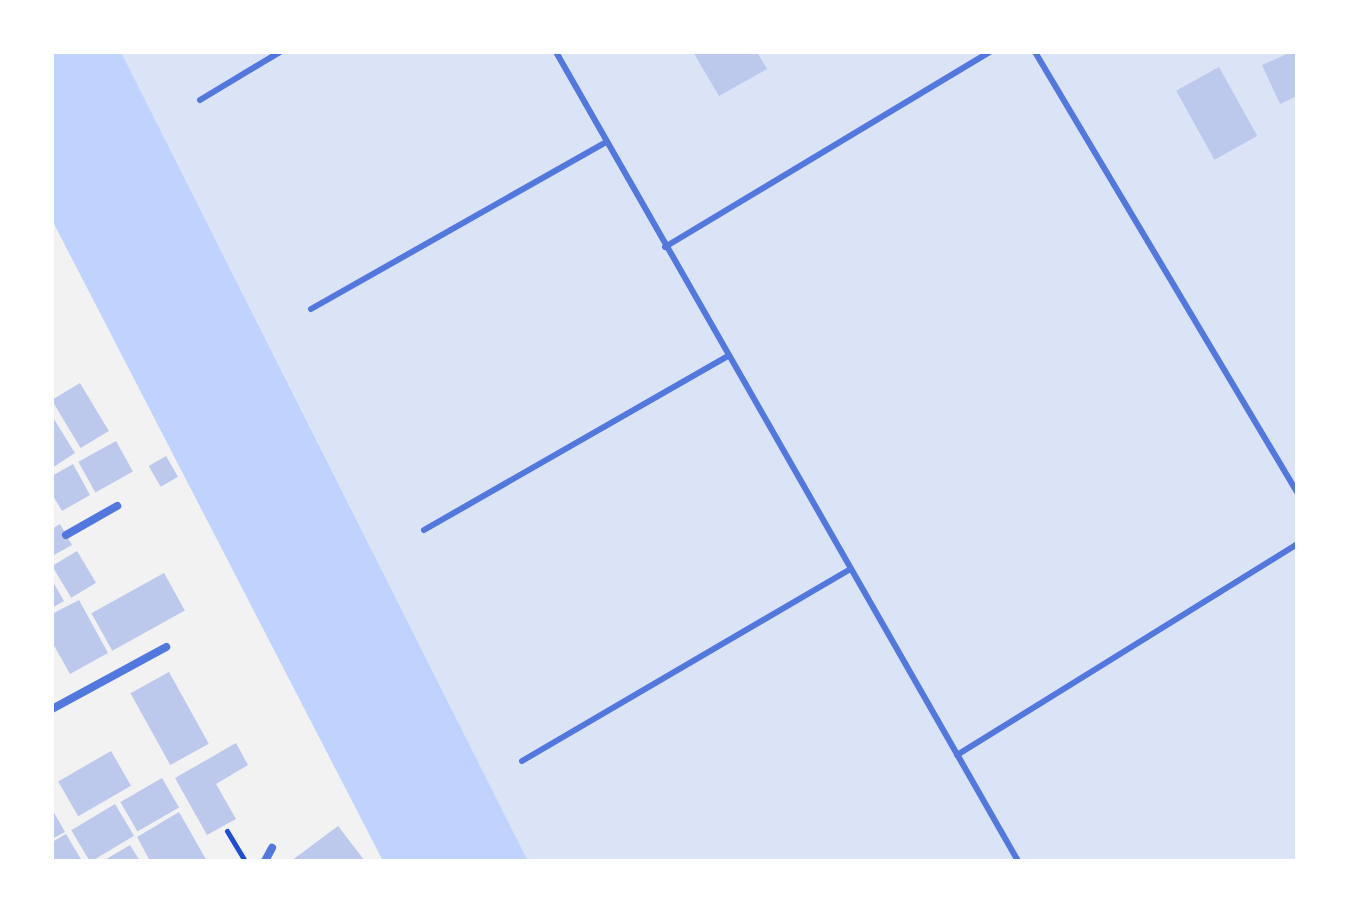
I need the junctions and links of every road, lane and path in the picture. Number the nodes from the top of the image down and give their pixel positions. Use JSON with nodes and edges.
{"nodes":[{"id":1,"x":280,"y":52,"type":"edge"},
{"id":2,"x":556,"y":52,"type":"edge"},
{"id":3,"x":989,"y":52,"type":"edge"},
{"id":4,"x":1035,"y":52,"type":"edge"},
{"id":5,"x":200,"y":100,"type":"dead end"},
{"id":6,"x":606,"y":142,"type":"junction"},
{"id":7,"x":665,"y":247,"type":"junction"},
{"id":8,"x":311,"y":309,"type":"dead end"},
{"id":9,"x":728,"y":356,"type":"junction"},
{"id":10,"x":1297,"y":492,"type":"edge"},
{"id":11,"x":117,"y":506,"type":"dead end"},
{"id":12,"x":424,"y":530,"type":"dead end"},
{"id":13,"x":66,"y":535,"type":"dead end"},
{"id":14,"x":1297,"y":544,"type":"edge"},
{"id":15,"x":850,"y":569,"type":"junction"},
{"id":16,"x":166,"y":647,"type":"dead end"},
{"id":17,"x":52,"y":709,"type":"edge"},
{"id":18,"x":957,"y":755,"type":"junction"},
{"id":19,"x":522,"y":761,"type":"dead end"},
{"id":20,"x":227,"y":831,"type":"dead end"},
{"id":21,"x":272,"y":848,"type":"dead end"},
{"id":22,"x":245,"y":861,"type":"edge"},
{"id":23,"x":265,"y":861,"type":"edge"},
{"id":24,"x":1018,"y":861,"type":"edge"}],
"edges":[{"from":1,"to":5,"type":"lane"},
{"from":2,"to":6,"type":"lane"},
{"from":3,"to":7,"type":"lane"},
{"from":4,"to":10,"type":"lane"},
{"from":6,"to":7,"type":"lane"},
{"from":6,"to":8,"type":"lane"},
{"from":7,"to":9,"type":"lane"},
{"from":9,"to":12,"type":"lane"},
{"from":9,"to":15,"type":"lane"},
{"from":11,"to":13,"type":"street"},
{"from":14,"to":18,"type":"lane"},
{"from":15,"to":18,"type":"lane"},
{"from":15,"to":19,"type":"lane"},
{"from":16,"to":17,"type":"street"},
{"from":18,"to":24,"type":"lane"},
{"from":20,"to":22,"type":"path"},
{"from":21,"to":23,"type":"street"}]}
